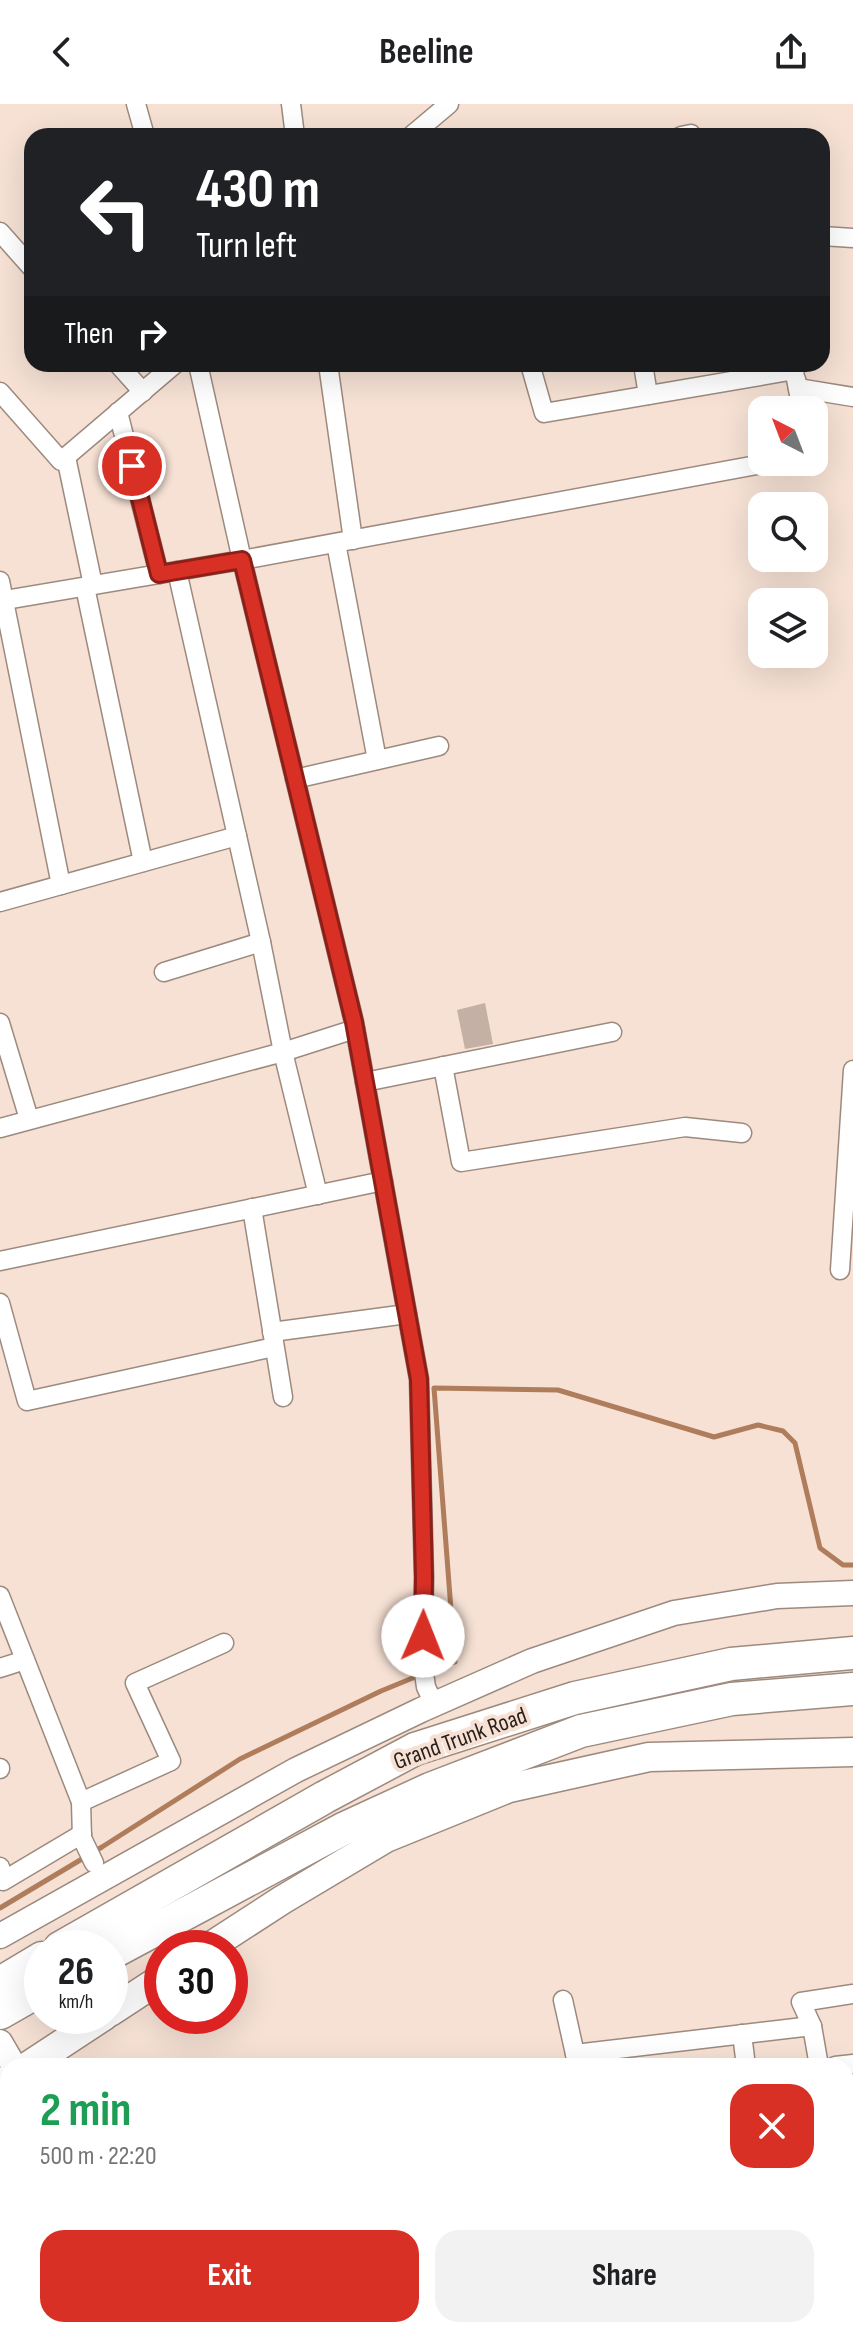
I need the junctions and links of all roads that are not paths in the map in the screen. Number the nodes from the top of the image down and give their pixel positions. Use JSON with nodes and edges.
{"nodes":[{"id":1,"x":136,"y":104,"type":"edge"},
{"id":2,"x":291,"y":104,"type":"edge"},
{"id":3,"x":449,"y":104,"type":"edge"},
{"id":4,"x":143,"y":128,"type":"edge"},
{"id":5,"x":294,"y":128,"type":"edge"},
{"id":6,"x":420,"y":128,"type":"edge"},
{"id":7,"x":0,"y":232,"type":"edge"},
{"id":8,"x":830,"y":237,"type":"edge"},
{"id":9,"x":853,"y":238,"type":"edge"},
{"id":10,"x":24,"y":259,"type":"edge"},
{"id":11,"x":125,"y":372,"type":"edge"},
{"id":12,"x":166,"y":372,"type":"edge"},
{"id":13,"x":200,"y":372,"type":"edge"},
{"id":14,"x":329,"y":372,"type":"edge"},
{"id":15,"x":532,"y":372,"type":"edge"},
{"id":16,"x":644,"y":372,"type":"edge"},
{"id":17,"x":796,"y":374,"type":"edge"},
{"id":18,"x":0,"y":392,"type":"edge"},
{"id":19,"x":143,"y":392,"type":"junction"},
{"id":20,"x":648,"y":395,"type":"junction"},
{"id":21,"x":800,"y":396,"type":"edge"},
{"id":22,"x":853,"y":397,"type":"edge"},
{"id":23,"x":118,"y":412,"type":"junction"},
{"id":24,"x":66,"y":457,"type":"junction"},
{"id":25,"x":748,"y":467,"type":"edge"},
{"id":26,"x":344,"y":541,"type":"junction"},
{"id":27,"x":242,"y":560,"type":"junction"},
{"id":28,"x":168,"y":572,"type":"junction"},
{"id":29,"x":0,"y":581,"type":"edge"},
{"id":30,"x":89,"y":586,"type":"junction"},
{"id":31,"x":2,"y":601,"type":"edge"},
{"id":32,"x":439,"y":746,"type":"dead end"},
{"id":33,"x":377,"y":760,"type":"junction"},
{"id":34,"x":295,"y":779,"type":"junction"},
{"id":35,"x":237,"y":836,"type":"junction"},
{"id":36,"x":143,"y":862,"type":"junction"},
{"id":37,"x":61,"y":885,"type":"junction"},
{"id":38,"x":0,"y":902,"type":"edge"},
{"id":39,"x":261,"y":942,"type":"junction"},
{"id":40,"x":164,"y":972,"type":"dead end"},
{"id":41,"x":0,"y":1023,"type":"edge"},
{"id":42,"x":355,"y":1029,"type":"junction"},
{"id":43,"x":612,"y":1032,"type":"dead end"},
{"id":44,"x":283,"y":1052,"type":"junction"},
{"id":45,"x":443,"y":1066,"type":"junction"},
{"id":46,"x":853,"y":1070,"type":"edge"},
{"id":47,"x":365,"y":1082,"type":"junction"},
{"id":48,"x":29,"y":1119,"type":"junction"},
{"id":49,"x":0,"y":1128,"type":"edge"},
{"id":50,"x":742,"y":1133,"type":"dead end"},
{"id":51,"x":383,"y":1181,"type":"junction"},
{"id":52,"x":318,"y":1195,"type":"junction"},
{"id":53,"x":252,"y":1208,"type":"junction"},
{"id":54,"x":0,"y":1261,"type":"edge"},
{"id":55,"x":840,"y":1270,"type":"dead end"},
{"id":56,"x":0,"y":1303,"type":"edge"},
{"id":57,"x":407,"y":1314,"type":"junction"},
{"id":58,"x":273,"y":1339,"type":"junction"},
{"id":59,"x":9,"y":1369,"type":"edge"},
{"id":60,"x":283,"y":1397,"type":"dead end"},
{"id":61,"x":853,"y":1593,"type":"edge"},
{"id":62,"x":0,"y":1596,"type":"edge"},
{"id":63,"x":224,"y":1643,"type":"dead end"},
{"id":64,"x":853,"y":1653,"type":"edge"},
{"id":65,"x":25,"y":1660,"type":"junction"},
{"id":66,"x":0,"y":1668,"type":"edge"},
{"id":67,"x":853,"y":1689,"type":"edge"},
{"id":68,"x":430,"y":1696,"type":"junction"},
{"id":69,"x":853,"y":1752,"type":"edge"},
{"id":70,"x":81,"y":1802,"type":"junction"},
{"id":71,"x":82,"y":1836,"type":"junction"},
{"id":72,"x":94,"y":1863,"type":"dead end"},
{"id":73,"x":0,"y":1867,"type":"edge"},
{"id":74,"x":92,"y":1930,"type":"edge"},
{"id":75,"x":236,"y":1930,"type":"edge"},
{"id":76,"x":0,"y":1936,"type":"edge"},
{"id":77,"x":128,"y":1944,"type":"edge"},
{"id":78,"x":853,"y":1994,"type":"edge"},
{"id":79,"x":563,"y":2000,"type":"dead end"},
{"id":80,"x":812,"y":2026,"type":"junction"},
{"id":81,"x":77,"y":2034,"type":"edge"},
{"id":82,"x":742,"y":2034,"type":"junction"},
{"id":83,"x":40,"y":2058,"type":"edge"},
{"id":84,"x":576,"y":2058,"type":"edge"},
{"id":85,"x":589,"y":2058,"type":"edge"},
{"id":86,"x":745,"y":2058,"type":"edge"},
{"id":87,"x":818,"y":2058,"type":"edge"}],
"edges":[{"from":1,"to":4,"type":"street"},
{"from":2,"to":5,"type":"street"},
{"from":3,"to":6,"type":"street"},
{"from":7,"to":10,"type":"street"},
{"from":8,"to":9,"type":"street"},
{"from":11,"to":19,"type":"street"},
{"from":12,"to":19,"type":"street"},
{"from":13,"to":27,"type":"street"},
{"from":14,"to":26,"type":"street"},
{"from":15,"to":20,"type":"street"},
{"from":16,"to":20,"type":"street"},
{"from":17,"to":20,"type":"street"},
{"from":17,"to":21,"type":"street"},
{"from":17,"to":22,"type":"street"},
{"from":18,"to":24,"type":"street"},
{"from":19,"to":23,"type":"street"},
{"from":23,"to":24,"type":"street"},
{"from":23,"to":28,"type":"street"},
{"from":24,"to":30,"type":"street"},
{"from":25,"to":26,"type":"street"},
{"from":26,"to":27,"type":"street"},
{"from":26,"to":33,"type":"street"},
{"from":27,"to":28,"type":"street"},
{"from":27,"to":34,"type":"street"},
{"from":28,"to":30,"type":"street"},
{"from":28,"to":35,"type":"street"},
{"from":29,"to":31,"type":"street"},
{"from":30,"to":31,"type":"street"},
{"from":30,"to":36,"type":"street"},
{"from":31,"to":37,"type":"street"},
{"from":32,"to":33,"type":"street"},
{"from":33,"to":34,"type":"street"},
{"from":34,"to":42,"type":"street"},
{"from":35,"to":36,"type":"street"},
{"from":35,"to":39,"type":"street"},
{"from":36,"to":37,"type":"street"},
{"from":37,"to":38,"type":"street"},
{"from":39,"to":40,"type":"street"},
{"from":39,"to":44,"type":"street"},
{"from":41,"to":48,"type":"street"},
{"from":42,"to":44,"type":"street"},
{"from":42,"to":47,"type":"street"},
{"from":43,"to":45,"type":"street"},
{"from":44,"to":48,"type":"street"},
{"from":44,"to":52,"type":"street"},
{"from":45,"to":47,"type":"street"},
{"from":45,"to":50,"type":"street"},
{"from":46,"to":55,"type":"street"},
{"from":47,"to":51,"type":"street"},
{"from":48,"to":49,"type":"street"},
{"from":51,"to":52,"type":"street"},
{"from":51,"to":57,"type":"street"},
{"from":52,"to":53,"type":"street"},
{"from":53,"to":54,"type":"street"},
{"from":53,"to":58,"type":"street"},
{"from":56,"to":59,"type":"street"},
{"from":57,"to":58,"type":"street"},
{"from":57,"to":68,"type":"street"},
{"from":58,"to":59,"type":"street"},
{"from":58,"to":60,"type":"street"},
{"from":61,"to":68,"type":"street"},
{"from":62,"to":65,"type":"street"},
{"from":63,"to":70,"type":"street"},
{"from":64,"to":74,"type":"highway","name":"Grand Trunk Road"},
{"from":65,"to":66,"type":"street"},
{"from":65,"to":70,"type":"street"},
{"from":67,"to":77,"type":"highway","name":"Grand Trunk Road"},
{"from":68,"to":76,"type":"street"},
{"from":69,"to":75,"type":"main road"},
{"from":70,"to":71,"type":"street"},
{"from":71,"to":72,"type":"street"},
{"from":71,"to":73,"type":"street"},
{"from":78,"to":80,"type":"street"},
{"from":79,"to":84,"type":"street"},
{"from":80,"to":82,"type":"street"},
{"from":80,"to":87,"type":"street"},
{"from":81,"to":83,"type":"main road"},
{"from":82,"to":85,"type":"street"},
{"from":82,"to":86,"type":"street"}]}
